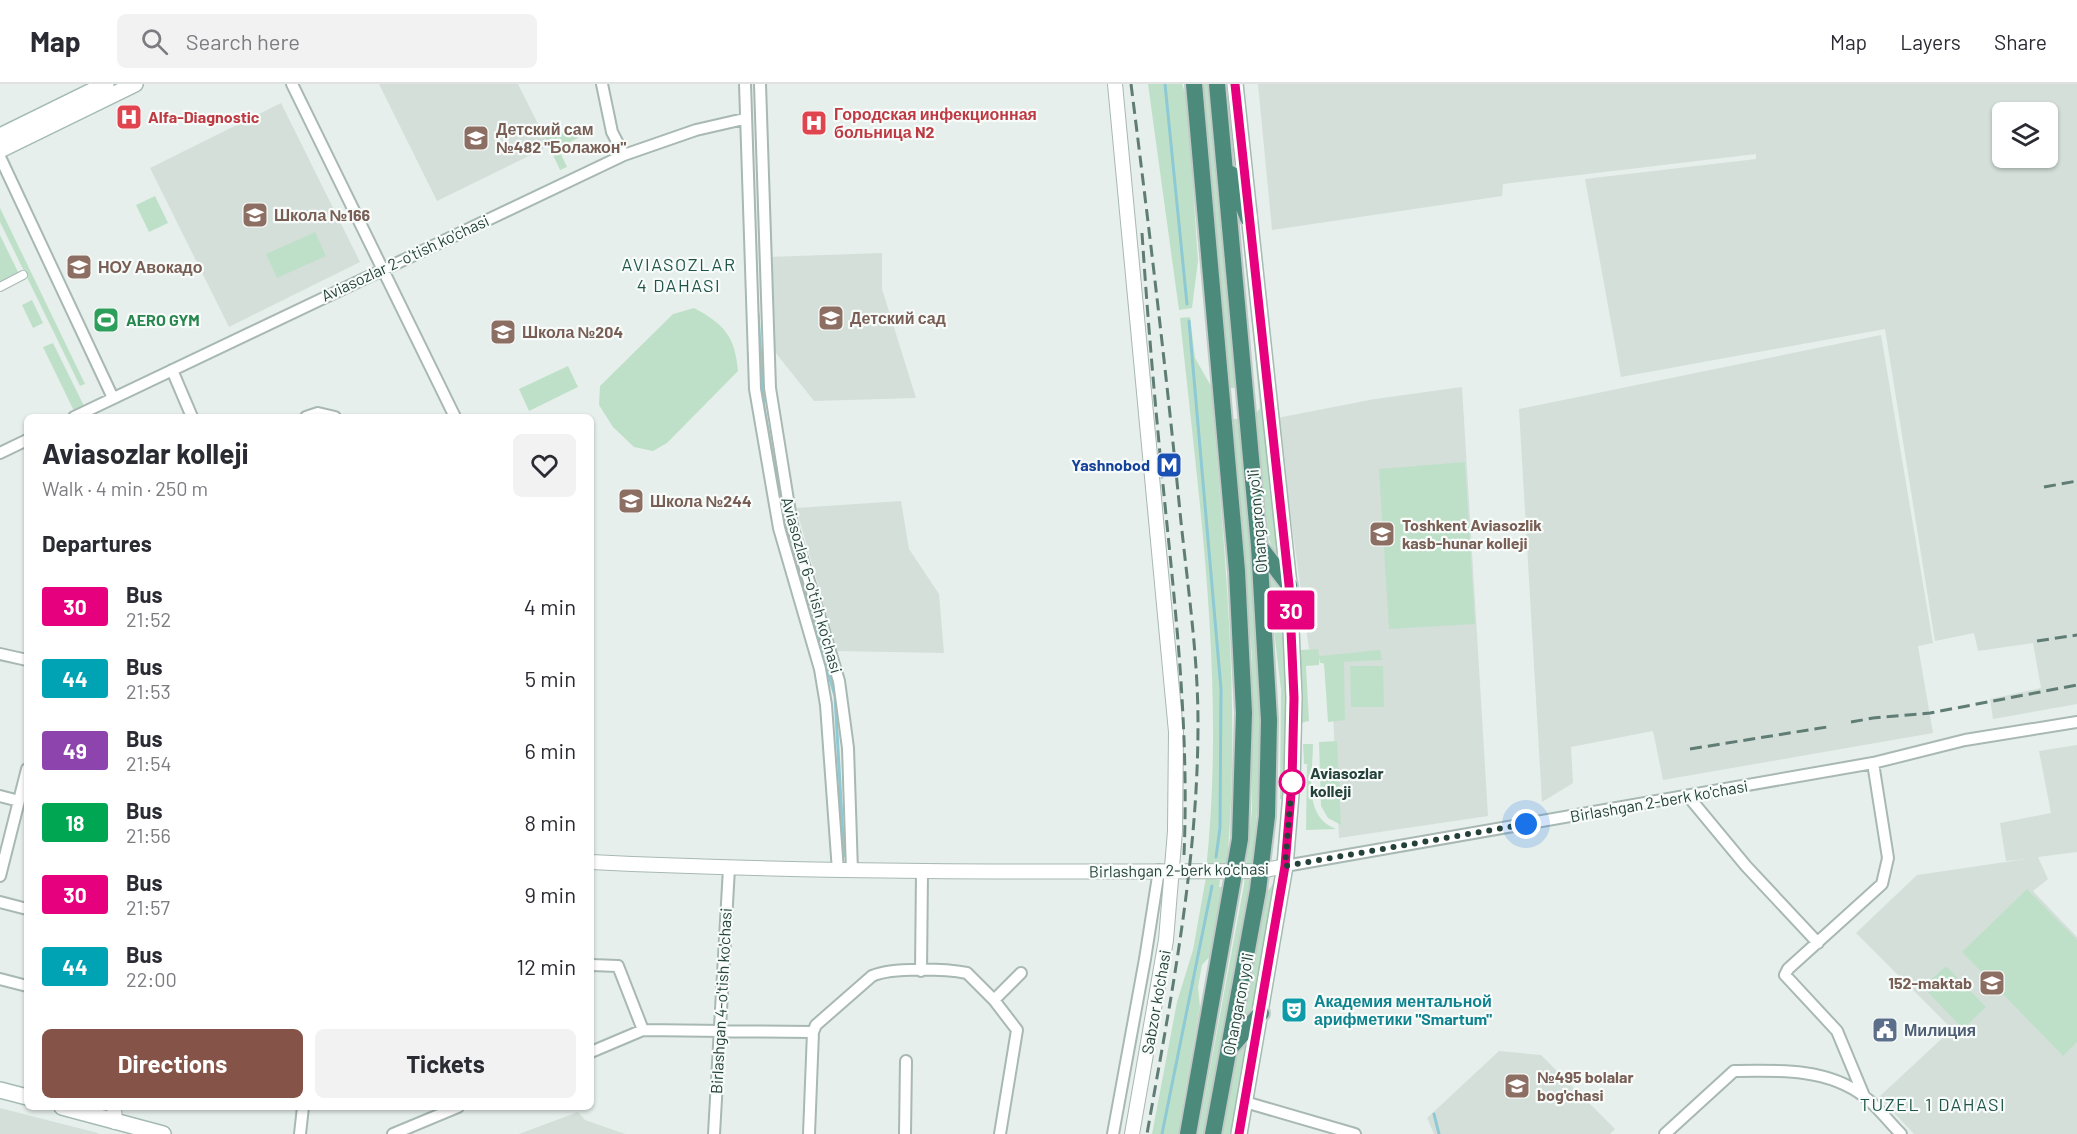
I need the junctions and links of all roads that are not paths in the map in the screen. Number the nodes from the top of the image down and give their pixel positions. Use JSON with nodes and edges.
{"nodes":[{"id":1,"x":106,"y":84,"type":"edge"},
{"id":2,"x":135,"y":84,"type":"edge"},
{"id":3,"x":292,"y":84,"type":"edge"},
{"id":4,"x":602,"y":84,"type":"edge"},
{"id":5,"x":744,"y":84,"type":"edge"},
{"id":6,"x":760,"y":84,"type":"edge"},
{"id":7,"x":1115,"y":84,"type":"edge"},
{"id":8,"x":1194,"y":84,"type":"edge"},
{"id":9,"x":1217,"y":84,"type":"edge"},
{"id":10,"x":1235,"y":84,"type":"edge"},
{"id":11,"x":752,"y":104,"type":"junction"},
{"id":12,"x":744,"y":119,"type":"junction"},
{"id":13,"x":0,"y":136,"type":"edge"},
{"id":14,"x":0,"y":150,"type":"edge"},
{"id":15,"x":624,"y":155,"type":"junction"},
{"id":16,"x":0,"y":157,"type":"edge"},
{"id":17,"x":1224,"y":158,"type":"junction"},
{"id":18,"x":753,"y":191,"type":"junction"},
{"id":19,"x":1248,"y":218,"type":"junction"},
{"id":20,"x":381,"y":269,"type":"junction"},
{"id":21,"x":22,"y":275,"type":"dead end"},
{"id":22,"x":0,"y":287,"type":"edge"},
{"id":23,"x":172,"y":370,"type":"junction"},
{"id":24,"x":113,"y":398,"type":"junction"},
{"id":25,"x":1246,"y":407,"type":"junction"},
{"id":26,"x":80,"y":414,"type":"edge"},
{"id":27,"x":191,"y":414,"type":"edge"},
{"id":28,"x":454,"y":414,"type":"edge"},
{"id":29,"x":766,"y":414,"type":"junction"},
{"id":30,"x":1223,"y":422,"type":"junction"},
{"id":31,"x":24,"y":441,"type":"edge"},
{"id":32,"x":0,"y":453,"type":"edge"},
{"id":33,"x":1259,"y":546,"type":"junction"},
{"id":34,"x":1289,"y":585,"type":"junction"},
{"id":35,"x":0,"y":654,"type":"edge"},
{"id":36,"x":24,"y":659,"type":"edge"},
{"id":37,"x":835,"y":704,"type":"junction"},
{"id":38,"x":2077,"y":722,"type":"edge"},
{"id":39,"x":1873,"y":763,"type":"junction"},
{"id":40,"x":24,"y":781,"type":"edge"},
{"id":41,"x":0,"y":796,"type":"edge"},
{"id":42,"x":1688,"y":796,"type":"junction"},
{"id":43,"x":19,"y":801,"type":"junction"},
{"id":44,"x":594,"y":862,"type":"edge"},
{"id":45,"x":1285,"y":866,"type":"junction"},
{"id":46,"x":729,"y":868,"type":"junction"},
{"id":47,"x":1173,"y":869,"type":"junction"},
{"id":48,"x":1159,"y":870,"type":"junction"},
{"id":49,"x":845,"y":871,"type":"junction"},
{"id":50,"x":1236,"y":871,"type":"junction"},
{"id":51,"x":1261,"y":871,"type":"junction"},
{"id":52,"x":922,"y":872,"type":"junction"},
{"id":53,"x":0,"y":876,"type":"edge"},
{"id":54,"x":0,"y":902,"type":"edge"},
{"id":55,"x":24,"y":908,"type":"edge"},
{"id":56,"x":1818,"y":943,"type":"junction"},
{"id":57,"x":594,"y":965,"type":"edge"},
{"id":58,"x":921,"y":971,"type":"junction"},
{"id":59,"x":1021,"y":973,"type":"dead end"},
{"id":60,"x":0,"y":979,"type":"edge"},
{"id":61,"x":24,"y":985,"type":"edge"},
{"id":62,"x":994,"y":1000,"type":"junction"},
{"id":63,"x":1261,"y":1013,"type":"junction"},
{"id":64,"x":1133,"y":1023,"type":"junction"},
{"id":65,"x":1152,"y":1026,"type":"junction"},
{"id":66,"x":643,"y":1030,"type":"junction"},
{"id":67,"x":720,"y":1030,"type":"junction"},
{"id":68,"x":813,"y":1032,"type":"junction"},
{"id":69,"x":1229,"y":1048,"type":"junction"},
{"id":70,"x":594,"y":1051,"type":"edge"},
{"id":71,"x":906,"y":1061,"type":"dead end"},
{"id":72,"x":0,"y":1090,"type":"edge"},
{"id":73,"x":1864,"y":1096,"type":"junction"},
{"id":74,"x":24,"y":1097,"type":"edge"},
{"id":75,"x":1245,"y":1102,"type":"junction"},
{"id":76,"x":73,"y":1110,"type":"edge"},
{"id":77,"x":303,"y":1110,"type":"edge"},
{"id":78,"x":451,"y":1110,"type":"edge"},
{"id":79,"x":115,"y":1121,"type":"edge"},
{"id":80,"x":163,"y":1134,"type":"edge"},
{"id":81,"x":300,"y":1134,"type":"edge"},
{"id":82,"x":393,"y":1134,"type":"edge"},
{"id":83,"x":714,"y":1134,"type":"edge"},
{"id":84,"x":809,"y":1134,"type":"edge"},
{"id":85,"x":905,"y":1134,"type":"edge"},
{"id":86,"x":1000,"y":1134,"type":"edge"},
{"id":87,"x":1113,"y":1134,"type":"edge"},
{"id":88,"x":1132,"y":1134,"type":"edge"},
{"id":89,"x":1188,"y":1134,"type":"edge"},
{"id":90,"x":1213,"y":1134,"type":"edge"},
{"id":91,"x":1239,"y":1134,"type":"edge"},
{"id":92,"x":1355,"y":1134,"type":"edge"},
{"id":93,"x":1665,"y":1134,"type":"edge"},
{"id":94,"x":1901,"y":1134,"type":"edge"}],
"edges":[{"from":1,"to":13,"type":"main road"},
{"from":2,"to":14,"type":"main road"},
{"from":3,"to":20,"type":"street"},
{"from":4,"to":15,"type":"street"},
{"from":5,"to":11,"type":"street","name":"Aviasozlar 6-o'tish ko'chasi"},
{"from":6,"to":11,"type":"street","name":"Aviasozlar 6-o'tish ko'chasi"},
{"from":7,"to":47,"type":"street","name":"Sabzor ko'chasi"},
{"from":8,"to":30,"type":"highway","name":"Ohangaron yoʻli"},
{"from":9,"to":17,"type":"highway","name":"Ohangaron yoʻli"},
{"from":10,"to":19,"type":"main road","name":"Ohangaron yoʻli"},
{"from":11,"to":12,"type":"street","name":"Aviasozlar 6-o'tish ko'chasi"},
{"from":11,"to":18,"type":"street","name":"Aviasozlar 6-o'tish ko'chasi"},
{"from":12,"to":15,"type":"street","name":"Aviasozlar 2-o'tish ko'chasi"},
{"from":12,"to":18,"type":"street","name":"Aviasozlar 6-o'tish ko'chasi"},
{"from":15,"to":20,"type":"street","name":"Aviasozlar 2-o'tish ko'chasi"},
{"from":16,"to":24,"type":"street"},
{"from":17,"to":19,"type":"highway"},
{"from":17,"to":25,"type":"highway","name":"Ohangaron yoʻli"},
{"from":18,"to":29,"type":"street","name":"Aviasozlar 6-o'tish ko'chasi"},
{"from":18,"to":29,"type":"street","name":"Aviasozlar 6-o'tish ko'chasi"},
{"from":19,"to":34,"type":"main road","name":"Ohangaron yoʻli"},
{"from":20,"to":23,"type":"street","name":"Aviasozlar 2-o'tish ko'chasi"},
{"from":20,"to":28,"type":"street"},
{"from":21,"to":22,"type":"street"},
{"from":23,"to":24,"type":"street","name":"Aviasozlar 2-o'tish ko'chasi"},
{"from":23,"to":27,"type":"street"},
{"from":24,"to":26,"type":"street","name":"Aviasozlar 2-o'tish ko'chasi"},
{"from":25,"to":30,"type":"highway"},
{"from":25,"to":33,"type":"highway","name":"Ohangaron yoʻli"},
{"from":29,"to":37,"type":"street","name":"Aviasozlar 6-o'tish ko'chasi"},
{"from":29,"to":37,"type":"street","name":"Aviasozlar 6-o'tish ko'chasi"},
{"from":30,"to":50,"type":"highway","name":"Ohangaron yoʻli"},
{"from":31,"to":32,"type":"street"},
{"from":33,"to":34,"type":"highway"},
{"from":33,"to":51,"type":"highway","name":"Ohangaron yoʻli"},
{"from":34,"to":45,"type":"main road","name":"Ohangaron yoʻli"},
{"from":35,"to":36,"type":"street"},
{"from":37,"to":49,"type":"street","name":"Aviasozlar 6-o'tish ko'chasi"},
{"from":37,"to":49,"type":"street","name":"Aviasozlar 6-o'tish ko'chasi"},
{"from":38,"to":39,"type":"street","name":"Birlashgan 2-berk ko'chasi"},
{"from":39,"to":42,"type":"street","name":"Birlashgan 2-berk ko'chasi"},
{"from":39,"to":56,"type":"street"},
{"from":40,"to":43,"type":"street"},
{"from":41,"to":43,"type":"street"},
{"from":42,"to":45,"type":"street","name":"Birlashgan 2-berk ko'chasi"},
{"from":42,"to":56,"type":"street"},
{"from":43,"to":53,"type":"street"},
{"from":44,"to":46,"type":"street","name":"Birlashgan 2-berk ko'chasi"},
{"from":45,"to":51,"type":"street","name":"Birlashgan 2-berk ko'chasi"},
{"from":45,"to":63,"type":"main road","name":"Ohangaron yoʻli"},
{"from":46,"to":49,"type":"street","name":"Birlashgan 2-berk ko'chasi"},
{"from":46,"to":67,"type":"street","name":"Birlashgan 4-o'tish ko'chasi"},
{"from":47,"to":48,"type":"street","name":"Birlashgan 2-berk ko'chasi"},
{"from":47,"to":50,"type":"street","name":"Birlashgan 2-berk ko'chasi"},
{"from":47,"to":65,"type":"street","name":"Sabzor ko'chasi"},
{"from":48,"to":52,"type":"street","name":"Birlashgan 2-berk ko'chasi"},
{"from":48,"to":64,"type":"street"},
{"from":49,"to":52,"type":"street","name":"Birlashgan 2-berk ko'chasi"},
{"from":50,"to":51,"type":"street","name":"Birlashgan 2-berk ko'chasi"},
{"from":50,"to":89,"type":"highway","name":"Ohangaron yoʻli"},
{"from":51,"to":69,"type":"highway","name":"Ohangaron yoʻli"},
{"from":52,"to":58,"type":"street"},
{"from":54,"to":55,"type":"street"},
{"from":56,"to":73,"type":"street"},
{"from":57,"to":66,"type":"street"},
{"from":58,"to":62,"type":"street"},
{"from":58,"to":68,"type":"street"},
{"from":59,"to":62,"type":"street"},
{"from":60,"to":61,"type":"street"},
{"from":62,"to":86,"type":"street"},
{"from":63,"to":69,"type":"highway"},
{"from":63,"to":75,"type":"main road","name":"Ohangaron yoʻli"},
{"from":64,"to":65,"type":"street"},
{"from":64,"to":87,"type":"street"},
{"from":65,"to":88,"type":"street","name":"Sabzor ko'chasi"},
{"from":66,"to":67,"type":"street"},
{"from":66,"to":70,"type":"street"},
{"from":67,"to":68,"type":"street"},
{"from":67,"to":83,"type":"street","name":"Birlashgan 4-o'tish ko'chasi"},
{"from":68,"to":84,"type":"street"},
{"from":69,"to":90,"type":"highway","name":"Ohangaron yoʻli"},
{"from":71,"to":85,"type":"street"},
{"from":72,"to":74,"type":"main road"},
{"from":73,"to":93,"type":"street"},
{"from":73,"to":94,"type":"street"},
{"from":75,"to":91,"type":"main road","name":"Ohangaron yoʻli"},
{"from":75,"to":92,"type":"street"},
{"from":76,"to":79,"type":"main road"},
{"from":77,"to":81,"type":"street"},
{"from":78,"to":82,"type":"street"},
{"from":79,"to":80,"type":"main road"}]}
